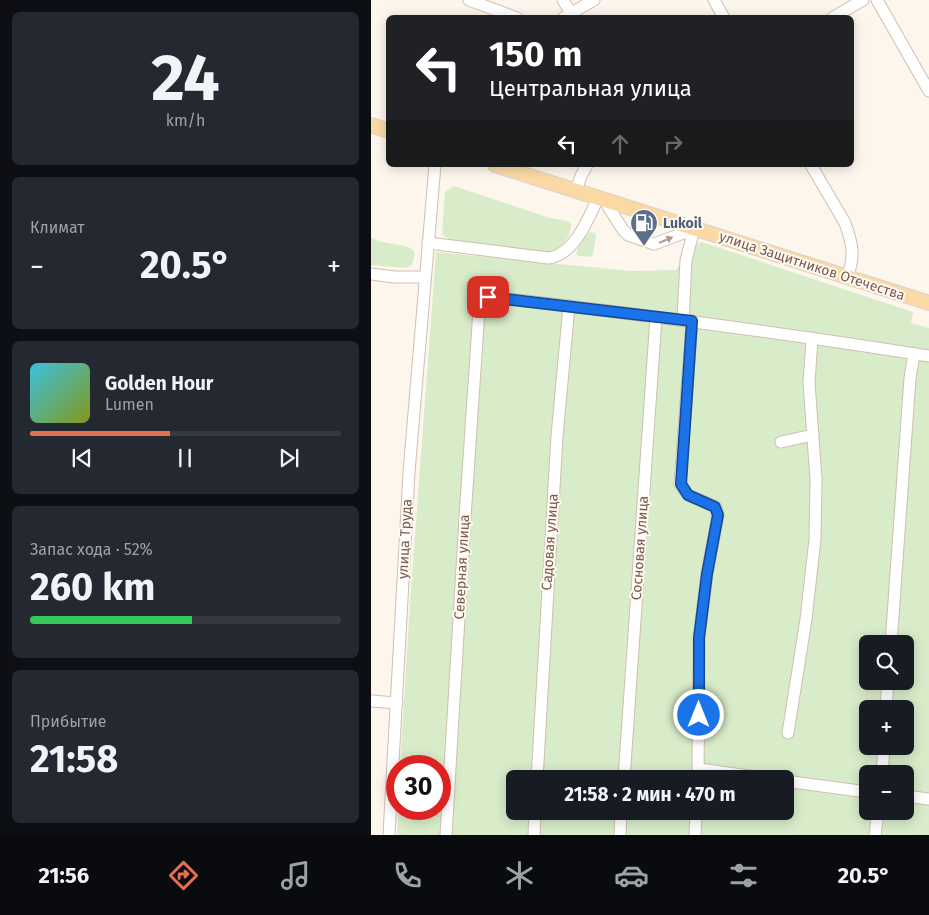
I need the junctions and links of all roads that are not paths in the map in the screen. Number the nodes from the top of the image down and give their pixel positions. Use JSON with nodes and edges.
{"nodes":[{"id":1,"x":469,"y":0,"type":"edge"},
{"id":2,"x":563,"y":0,"type":"edge"},
{"id":3,"x":594,"y":0,"type":"edge"},
{"id":4,"x":714,"y":0,"type":"edge"},
{"id":5,"x":863,"y":0,"type":"edge"},
{"id":6,"x":877,"y":0,"type":"edge"},
{"id":7,"x":509,"y":15,"type":"edge"},
{"id":8,"x":567,"y":15,"type":"edge"},
{"id":9,"x":722,"y":15,"type":"edge"},
{"id":10,"x":837,"y":15,"type":"edge"},
{"id":11,"x":929,"y":91,"type":"edge"},
{"id":12,"x":371,"y":125,"type":"edge"},
{"id":13,"x":386,"y":130,"type":"edge"},
{"id":14,"x":435,"y":167,"type":"edge"},
{"id":15,"x":504,"y":167,"type":"edge"},
{"id":16,"x":586,"y":167,"type":"edge"},
{"id":17,"x":812,"y":167,"type":"edge"},
{"id":18,"x":576,"y":191,"type":"junction"},
{"id":19,"x":601,"y":199,"type":"junction"},
{"id":20,"x":694,"y":229,"type":"junction"},
{"id":21,"x":428,"y":243,"type":"junction"},
{"id":22,"x":371,"y":274,"type":"edge"},
{"id":23,"x":425,"y":277,"type":"junction"},
{"id":24,"x":847,"y":278,"type":"junction"},
{"id":25,"x":929,"y":303,"type":"edge"},
{"id":26,"x":569,"y":306,"type":"junction"},
{"id":27,"x":656,"y":317,"type":"junction"},
{"id":28,"x":688,"y":321,"type":"junction"},
{"id":29,"x":812,"y":338,"type":"junction"},
{"id":30,"x":914,"y":354,"type":"junction"},
{"id":31,"x":929,"y":356,"type":"edge"},
{"id":32,"x":813,"y":435,"type":"junction"},
{"id":33,"x":781,"y":442,"type":"dead end"},
{"id":34,"x":892,"y":635,"type":"edge"},
{"id":35,"x":371,"y":701,"type":"edge"},
{"id":36,"x":397,"y":703,"type":"junction"},
{"id":37,"x":788,"y":733,"type":"dead end"},
{"id":38,"x":538,"y":770,"type":"edge"},
{"id":39,"x":624,"y":770,"type":"edge"},
{"id":40,"x":698,"y":770,"type":"edge"},
{"id":41,"x":794,"y":782,"type":"edge"},
{"id":42,"x":859,"y":791,"type":"edge"},
{"id":43,"x":914,"y":797,"type":"edge"},
{"id":44,"x":929,"y":799,"type":"edge"},
{"id":45,"x":535,"y":820,"type":"edge"},
{"id":46,"x":621,"y":820,"type":"edge"},
{"id":47,"x":696,"y":820,"type":"edge"},
{"id":48,"x":877,"y":820,"type":"edge"},
{"id":49,"x":389,"y":835,"type":"edge"},
{"id":50,"x":446,"y":835,"type":"edge"},
{"id":51,"x":534,"y":835,"type":"edge"},
{"id":52,"x":620,"y":835,"type":"edge"},
{"id":53,"x":695,"y":835,"type":"edge"},
{"id":54,"x":875,"y":835,"type":"edge"}],
"edges":[{"from":1,"to":7,"type":"street"},
{"from":2,"to":8,"type":"street"},
{"from":3,"to":8,"type":"street"},
{"from":4,"to":9,"type":"street"},
{"from":5,"to":10,"type":"street"},
{"from":6,"to":11,"type":"street"},
{"from":12,"to":13,"type":"main road"},
{"from":14,"to":21,"type":"street","name":"улица Труда"},
{"from":15,"to":18,"type":"main road","name":"улица Защитников Отечества"},
{"from":16,"to":18,"type":"street"},
{"from":17,"to":24,"type":"street"},
{"from":18,"to":19,"type":"main road","name":"улица Защитников Отечества"},
{"from":19,"to":20,"type":"main road","name":"улица Защитников Отечества"},
{"from":19,"to":20,"type":"street","one_way":true},
{"from":19,"to":21,"type":"street"},
{"from":20,"to":24,"type":"main road","name":"улица Защитников Отечества"},
{"from":20,"to":28,"type":"street"},
{"from":21,"to":23,"type":"street","name":"улица Труда"},
{"from":22,"to":23,"type":"street"},
{"from":23,"to":36,"type":"street","name":"улица Труда"},
{"from":24,"to":25,"type":"main road","name":"улица Защитников Отечества"},
{"from":26,"to":27,"type":"street"},
{"from":26,"to":38,"type":"street","name":"Садовая улица"},
{"from":26,"to":50,"type":"street","name":"Северная улица"},
{"from":27,"to":28,"type":"street"},
{"from":27,"to":39,"type":"street","name":"Сосновая улица"},
{"from":28,"to":29,"type":"street"},
{"from":28,"to":40,"type":"street"},
{"from":29,"to":30,"type":"street"},
{"from":29,"to":32,"type":"street"},
{"from":30,"to":31,"type":"street"},
{"from":30,"to":34,"type":"street"},
{"from":32,"to":33,"type":"street"},
{"from":32,"to":37,"type":"street"},
{"from":35,"to":36,"type":"street"},
{"from":36,"to":49,"type":"street","name":"улица Труда"},
{"from":41,"to":42,"type":"street"},
{"from":43,"to":44,"type":"street"},
{"from":45,"to":51,"type":"street"},
{"from":46,"to":52,"type":"street"},
{"from":47,"to":53,"type":"street"},
{"from":48,"to":54,"type":"street"}]}
